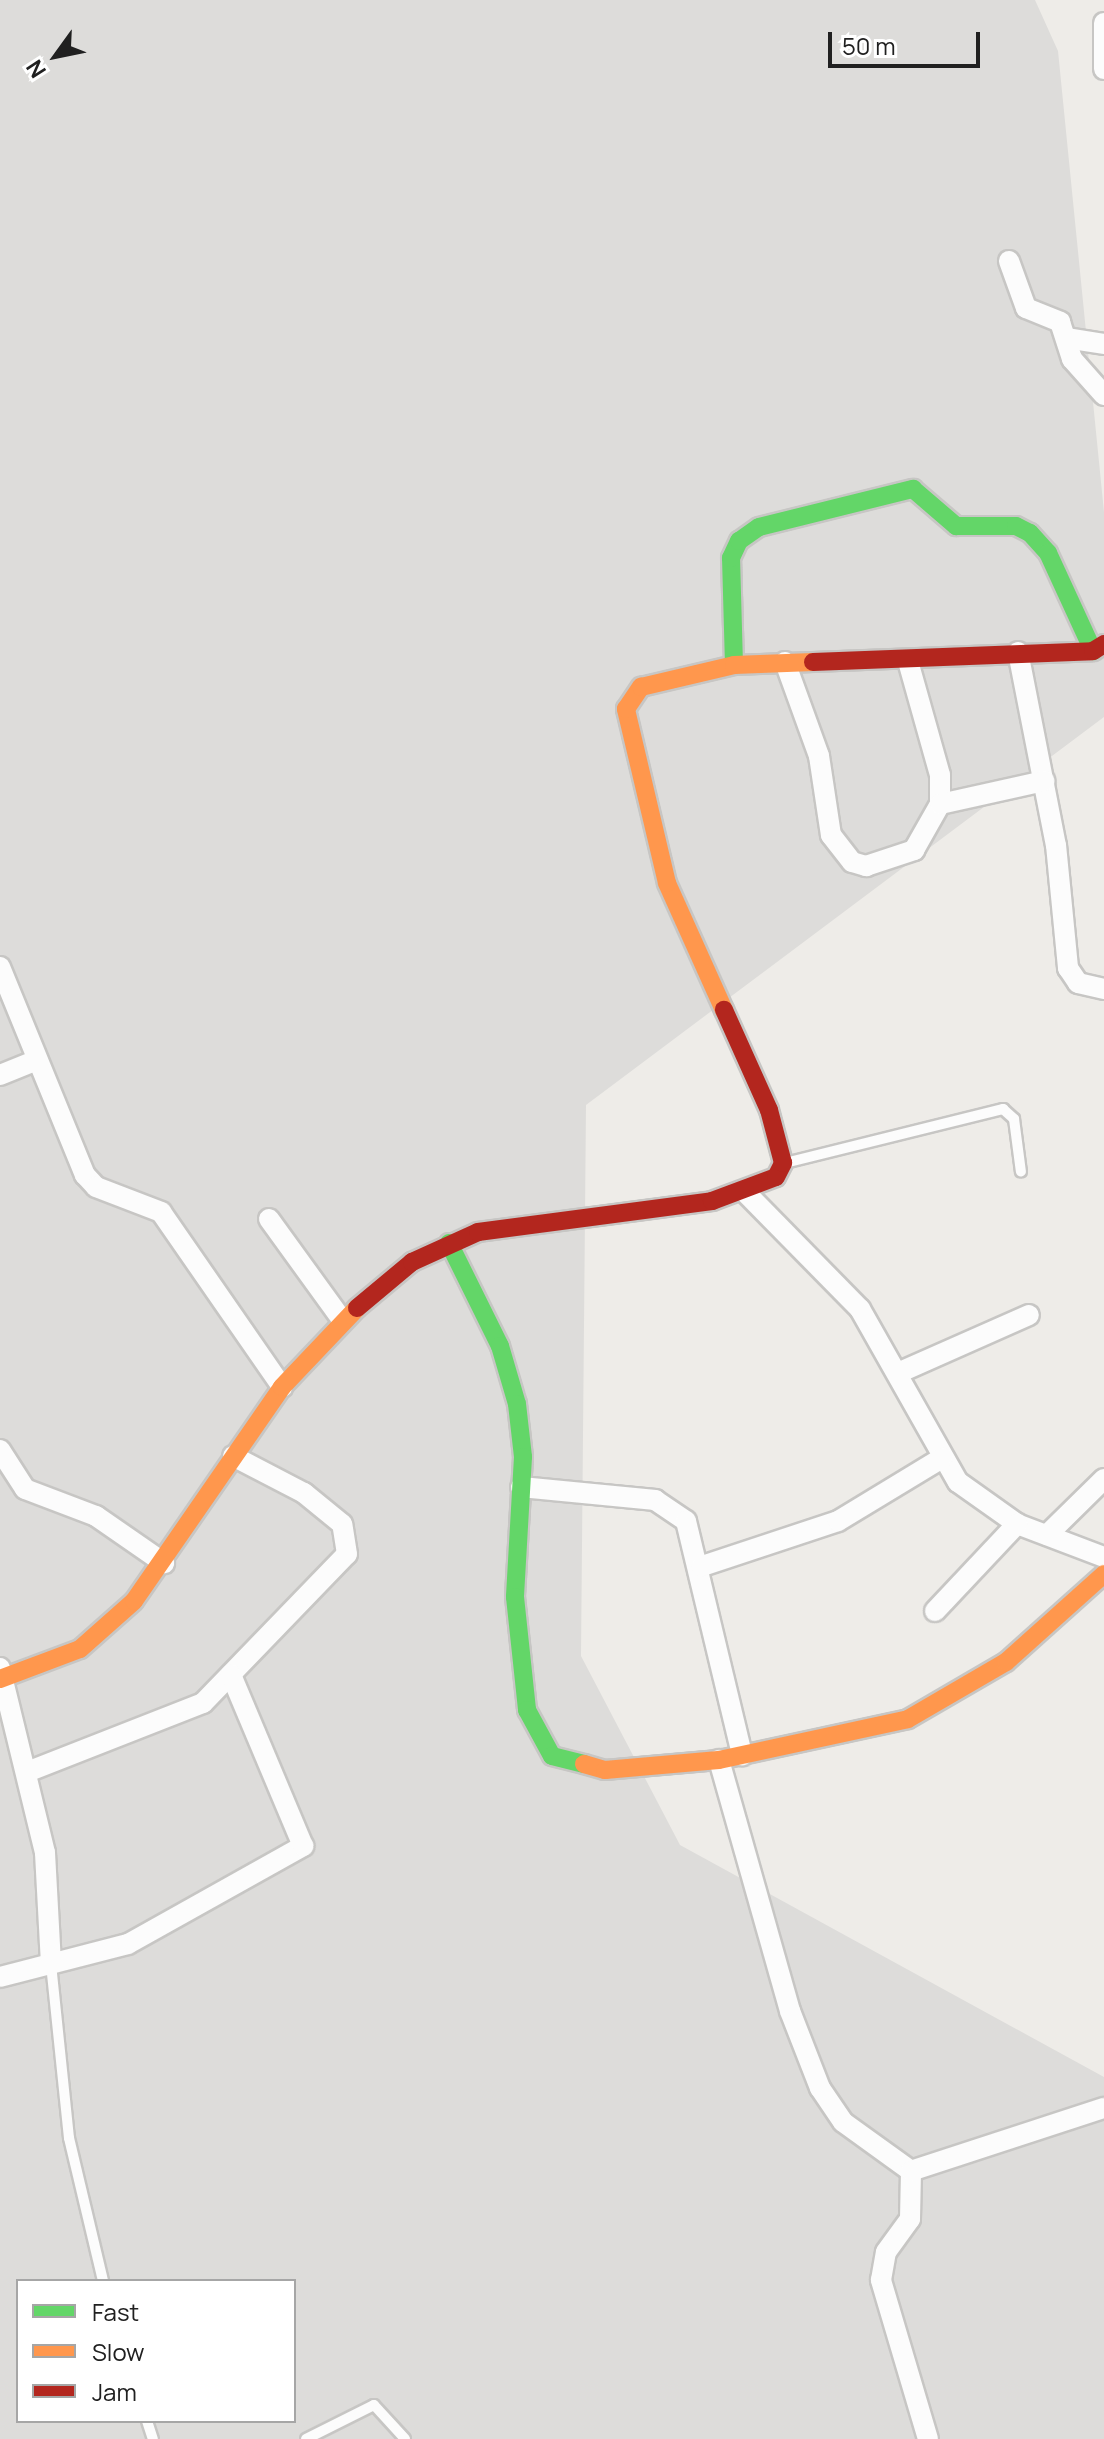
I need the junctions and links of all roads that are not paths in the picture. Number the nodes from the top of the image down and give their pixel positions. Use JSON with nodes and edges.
{"nodes":[{"id":1,"x":1104,"y":23,"type":"edge"},
{"id":2,"x":1104,"y":69,"type":"edge"},
{"id":3,"x":1009,"y":261,"type":"dead end"},
{"id":4,"x":1066,"y":338,"type":"junction"},
{"id":5,"x":1104,"y":344,"type":"edge"},
{"id":6,"x":1104,"y":395,"type":"edge"},
{"id":7,"x":1098,"y":648,"type":"edge"},
{"id":8,"x":1018,"y":652,"type":"junction"},
{"id":9,"x":908,"y":661,"type":"junction"},
{"id":10,"x":785,"y":662,"type":"junction"},
{"id":11,"x":734,"y":665,"type":"junction"},
{"id":12,"x":1044,"y":781,"type":"junction"},
{"id":13,"x":940,"y":804,"type":"junction"},
{"id":14,"x":0,"y":967,"type":"edge"},
{"id":15,"x":1104,"y":989,"type":"edge"},
{"id":16,"x":35,"y":1061,"type":"junction"},
{"id":17,"x":0,"y":1075,"type":"edge"},
{"id":18,"x":783,"y":1163,"type":"junction"},
{"id":19,"x":1021,"y":1172,"type":"dead end"},
{"id":20,"x":747,"y":1194,"type":"junction"},
{"id":21,"x":269,"y":1219,"type":"dead end"},
{"id":22,"x":449,"y":1243,"type":"junction"},
{"id":23,"x":1029,"y":1315,"type":"dead end"},
{"id":24,"x":342,"y":1320,"type":"junction"},
{"id":25,"x":898,"y":1373,"type":"junction"},
{"id":26,"x":282,"y":1387,"type":"junction"},
{"id":27,"x":0,"y":1450,"type":"edge"},
{"id":28,"x":233,"y":1456,"type":"junction"},
{"id":29,"x":942,"y":1458,"type":"junction"},
{"id":30,"x":1104,"y":1479,"type":"edge"},
{"id":31,"x":521,"y":1487,"type":"junction"},
{"id":32,"x":1017,"y":1524,"type":"junction"},
{"id":33,"x":1047,"y":1535,"type":"junction"},
{"id":34,"x":1104,"y":1557,"type":"edge"},
{"id":35,"x":164,"y":1563,"type":"junction"},
{"id":36,"x":702,"y":1566,"type":"junction"},
{"id":37,"x":1104,"y":1574,"type":"edge"},
{"id":38,"x":935,"y":1611,"type":"dead end"},
{"id":39,"x":2,"y":1675,"type":"edge"},
{"id":40,"x":231,"y":1675,"type":"junction"},
{"id":41,"x":742,"y":1755,"type":"junction"},
{"id":42,"x":719,"y":1760,"type":"junction"},
{"id":43,"x":27,"y":1772,"type":"junction"},
{"id":44,"x":51,"y":1964,"type":"junction"},
{"id":45,"x":0,"y":1977,"type":"edge"},
{"id":46,"x":1104,"y":2108,"type":"edge"},
{"id":47,"x":911,"y":2171,"type":"junction"},
{"id":48,"x":103,"y":2279,"type":"edge"},
{"id":49,"x":306,"y":2439,"type":"edge"},
{"id":50,"x":405,"y":2439,"type":"edge"},
{"id":51,"x":928,"y":2439,"type":"edge"}],
"edges":[{"from":1,"to":2,"type":"street"},
{"from":3,"to":4,"type":"street"},
{"from":4,"to":5,"type":"street"},
{"from":4,"to":6,"type":"street"},
{"from":7,"to":8,"type":"street"},
{"from":7,"to":11,"type":"street"},
{"from":8,"to":9,"type":"street"},
{"from":8,"to":12,"type":"street"},
{"from":9,"to":10,"type":"street"},
{"from":9,"to":13,"type":"street"},
{"from":10,"to":11,"type":"street"},
{"from":10,"to":13,"type":"street"},
{"from":11,"to":18,"type":"street"},
{"from":12,"to":13,"type":"street"},
{"from":12,"to":15,"type":"street"},
{"from":14,"to":16,"type":"street"},
{"from":16,"to":17,"type":"street"},
{"from":16,"to":26,"type":"street"},
{"from":18,"to":19,"type":"lane"},
{"from":18,"to":20,"type":"street"},
{"from":20,"to":22,"type":"street"},
{"from":20,"to":25,"type":"street"},
{"from":21,"to":24,"type":"street"},
{"from":22,"to":24,"type":"street"},
{"from":22,"to":31,"type":"street"},
{"from":23,"to":25,"type":"street"},
{"from":24,"to":26,"type":"street"},
{"from":25,"to":29,"type":"street"},
{"from":26,"to":28,"type":"street"},
{"from":27,"to":35,"type":"street"},
{"from":28,"to":35,"type":"street"},
{"from":28,"to":40,"type":"street"},
{"from":29,"to":32,"type":"street"},
{"from":29,"to":36,"type":"street"},
{"from":30,"to":33,"type":"street"},
{"from":31,"to":36,"type":"street"},
{"from":31,"to":42,"type":"street"},
{"from":32,"to":33,"type":"street"},
{"from":32,"to":38,"type":"street"},
{"from":33,"to":34,"type":"street"},
{"from":35,"to":39,"type":"street"},
{"from":36,"to":41,"type":"street"},
{"from":37,"to":41,"type":"street"},
{"from":39,"to":43,"type":"street"},
{"from":40,"to":43,"type":"street"},
{"from":40,"to":44,"type":"street"},
{"from":41,"to":42,"type":"street"},
{"from":42,"to":47,"type":"street"},
{"from":43,"to":44,"type":"street"},
{"from":44,"to":45,"type":"street"},
{"from":44,"to":48,"type":"lane"},
{"from":46,"to":47,"type":"street"},
{"from":47,"to":51,"type":"street"},
{"from":49,"to":50,"type":"lane"}]}
